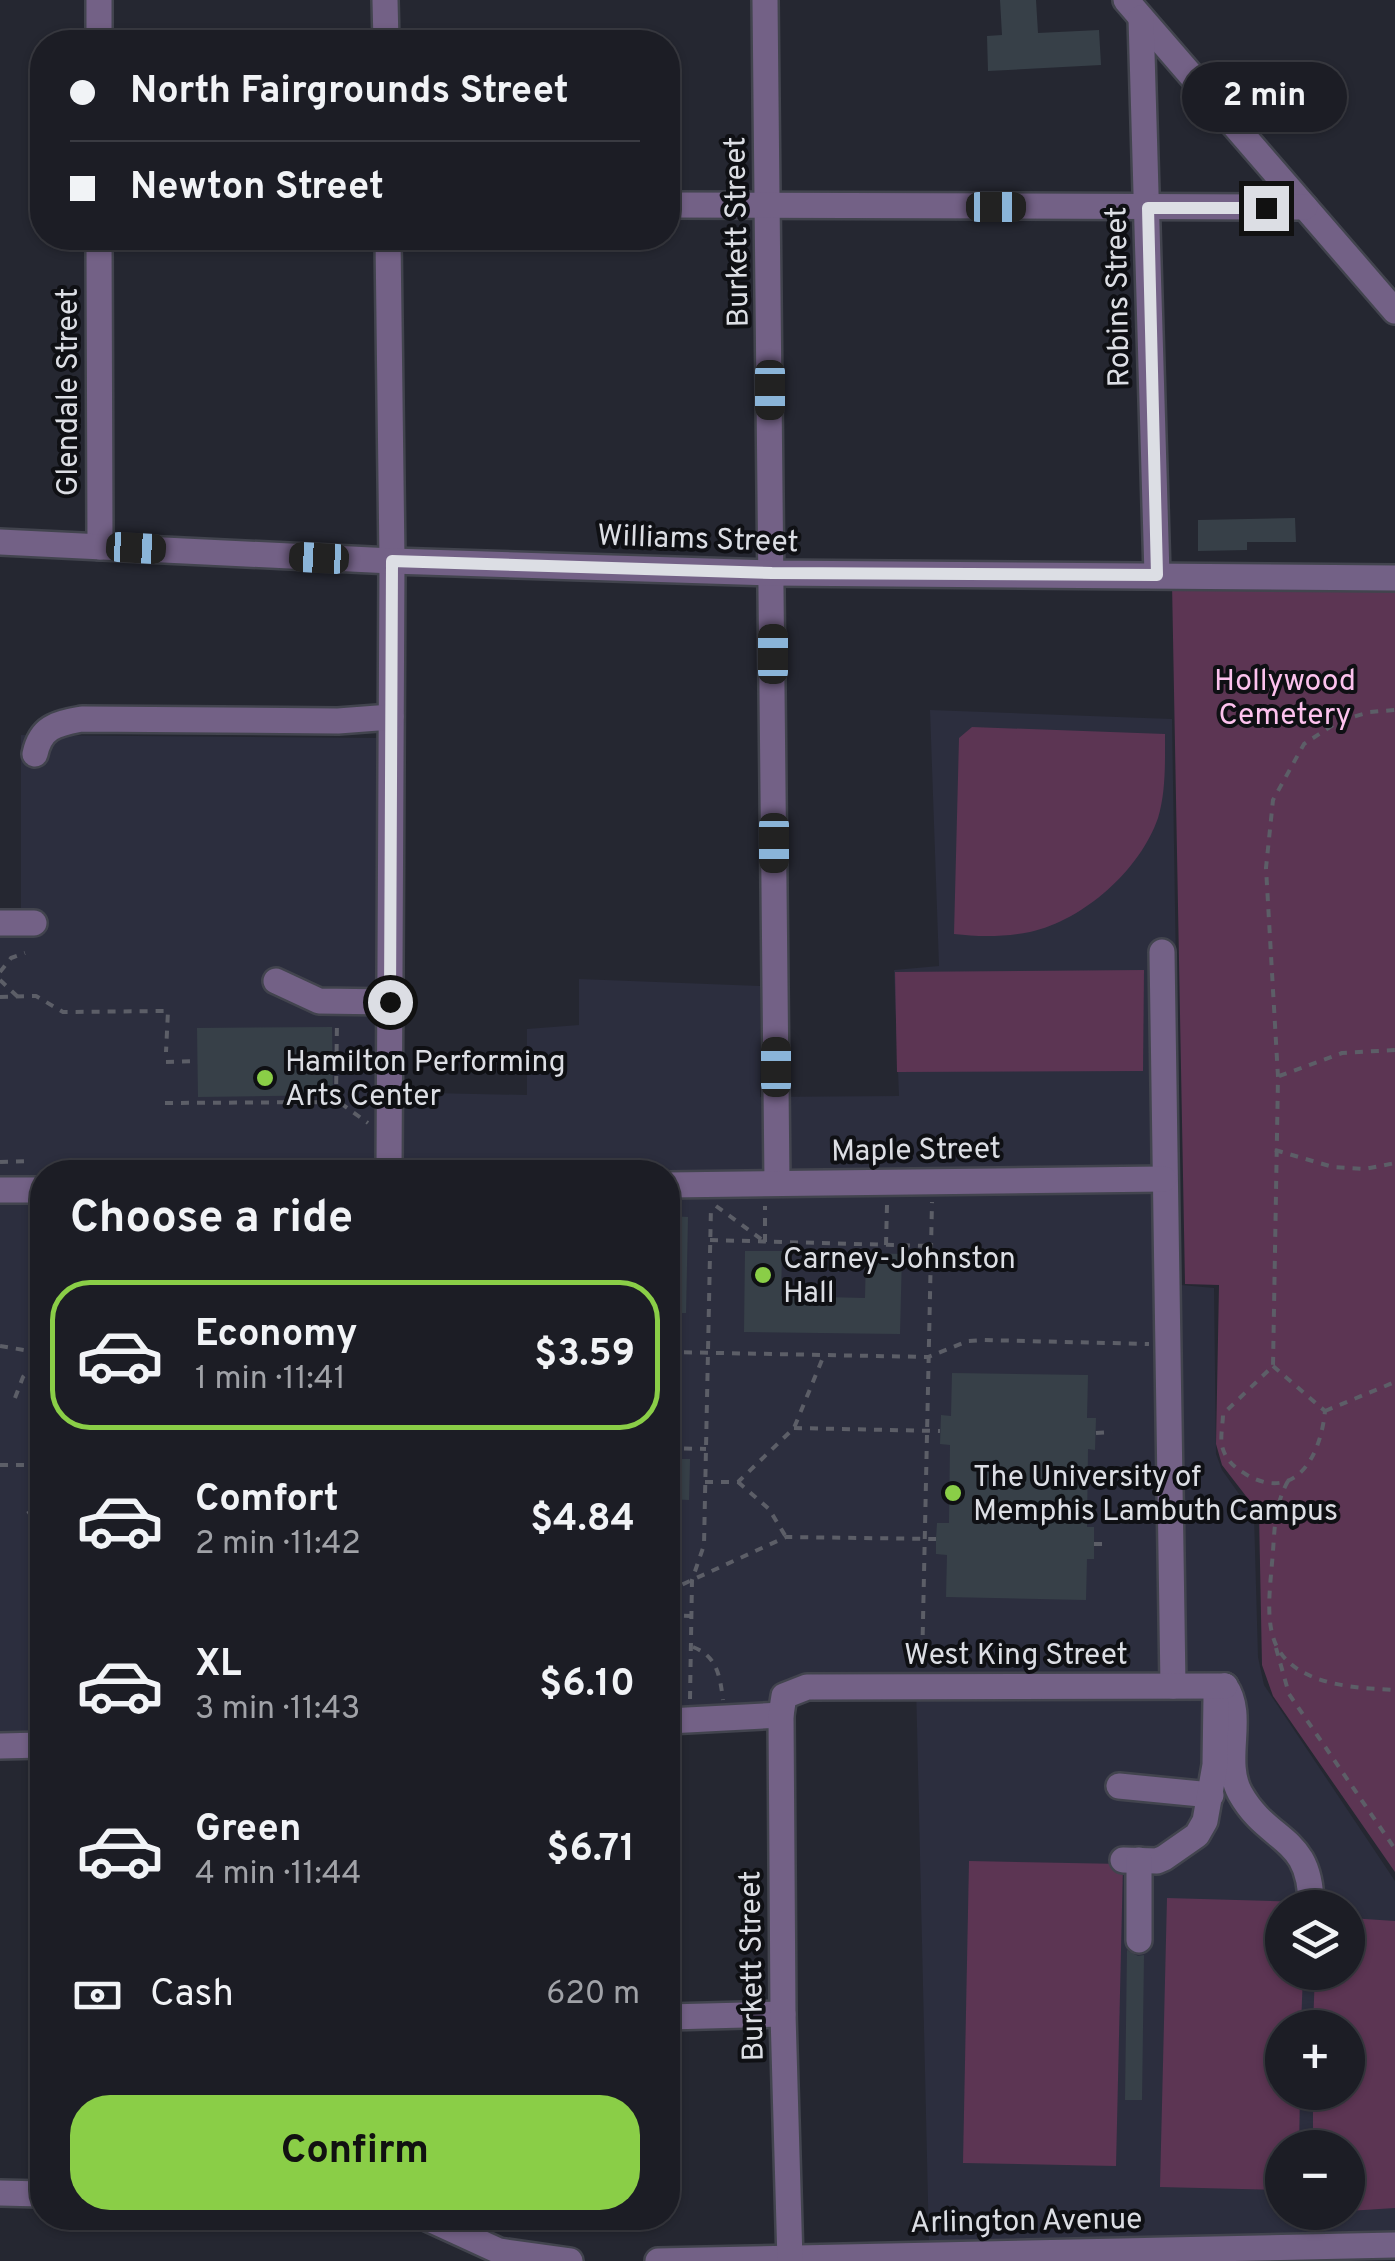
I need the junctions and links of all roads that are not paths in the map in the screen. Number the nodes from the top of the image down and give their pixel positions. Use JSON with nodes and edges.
{"nodes":[{"id":1,"x":99,"y":0,"type":"edge"},
{"id":2,"x":386,"y":0,"type":"edge"},
{"id":3,"x":765,"y":0,"type":"edge"},
{"id":4,"x":1134,"y":9,"type":"edge"},
{"id":5,"x":99,"y":30,"type":"edge"},
{"id":6,"x":386,"y":30,"type":"edge"},
{"id":7,"x":680,"y":205,"type":"edge"},
{"id":8,"x":768,"y":206,"type":"junction"},
{"id":9,"x":1148,"y":208,"type":"junction"},
{"id":10,"x":1305,"y":208,"type":"junction"},
{"id":11,"x":99,"y":250,"type":"edge"},
{"id":12,"x":388,"y":250,"type":"edge"},
{"id":13,"x":1395,"y":311,"type":"edge"},
{"id":14,"x":0,"y":542,"type":"edge"},
{"id":15,"x":100,"y":546,"type":"junction"},
{"id":16,"x":392,"y":561,"type":"junction"},
{"id":17,"x":772,"y":573,"type":"junction"},
{"id":18,"x":1157,"y":575,"type":"junction"},
{"id":19,"x":1395,"y":578,"type":"edge"},
{"id":20,"x":391,"y":717,"type":"junction"},
{"id":21,"x":35,"y":754,"type":"dead end"},
{"id":22,"x":0,"y":923,"type":"edge"},
{"id":23,"x":34,"y":923,"type":"dead end"},
{"id":24,"x":1162,"y":952,"type":"dead end"},
{"id":25,"x":276,"y":981,"type":"dead end"},
{"id":26,"x":390,"y":1002,"type":"junction"},
{"id":27,"x":389,"y":1160,"type":"edge"},
{"id":28,"x":1164,"y":1179,"type":"junction"},
{"id":29,"x":680,"y":1186,"type":"edge"},
{"id":30,"x":0,"y":1190,"type":"edge"},
{"id":31,"x":30,"y":1190,"type":"edge"},
{"id":32,"x":771,"y":1192,"type":"junction"},
{"id":33,"x":1173,"y":1686,"type":"junction"},
{"id":34,"x":781,"y":1716,"type":"junction"},
{"id":35,"x":680,"y":1720,"type":"edge"},
{"id":36,"x":30,"y":1745,"type":"edge"},
{"id":37,"x":0,"y":1746,"type":"edge"},
{"id":38,"x":1225,"y":1760,"type":"junction"},
{"id":39,"x":1119,"y":1786,"type":"dead end"},
{"id":40,"x":1212,"y":1795,"type":"junction"},
{"id":41,"x":1311,"y":1890,"type":"edge"},
{"id":42,"x":1138,"y":1940,"type":"dead end"},
{"id":43,"x":783,"y":2014,"type":"junction"},
{"id":44,"x":680,"y":2017,"type":"edge"},
{"id":45,"x":0,"y":2193,"type":"edge"},
{"id":46,"x":30,"y":2194,"type":"edge"},
{"id":47,"x":453,"y":2230,"type":"edge"},
{"id":48,"x":1395,"y":2245,"type":"edge"},
{"id":49,"x":790,"y":2259,"type":"edge"},
{"id":50,"x":570,"y":2261,"type":"edge"},
{"id":51,"x":658,"y":2261,"type":"edge"}],
"edges":[{"from":1,"to":5,"type":"street"},
{"from":2,"to":6,"type":"street"},
{"from":3,"to":8,"type":"street","name":"Burkett Street"},
{"from":4,"to":9,"type":"street","name":"Robins Street"},
{"from":4,"to":10,"type":"street"},
{"from":7,"to":8,"type":"street"},
{"from":8,"to":9,"type":"street"},
{"from":8,"to":17,"type":"street","name":"Burkett Street"},
{"from":9,"to":10,"type":"street"},
{"from":9,"to":18,"type":"street","name":"Robins Street"},
{"from":10,"to":13,"type":"street"},
{"from":11,"to":15,"type":"street","name":"Glendale Street"},
{"from":12,"to":16,"type":"street"},
{"from":14,"to":15,"type":"street","name":"Williams Street"},
{"from":15,"to":16,"type":"street","name":"Williams Street"},
{"from":16,"to":17,"type":"street","name":"Williams Street"},
{"from":16,"to":20,"type":"street"},
{"from":17,"to":18,"type":"street","name":"Williams Street"},
{"from":17,"to":32,"type":"street","name":"Burkett Street"},
{"from":18,"to":19,"type":"street","name":"Williams Street"},
{"from":20,"to":21,"type":"street"},
{"from":20,"to":26,"type":"street"},
{"from":22,"to":23,"type":"street"},
{"from":24,"to":28,"type":"street"},
{"from":25,"to":26,"type":"street"},
{"from":26,"to":27,"type":"street"},
{"from":28,"to":32,"type":"street","name":"Maple Street"},
{"from":28,"to":33,"type":"street"},
{"from":29,"to":32,"type":"street","name":"Maple Street"},
{"from":30,"to":31,"type":"street"},
{"from":33,"to":34,"type":"street","name":"West King Street"},
{"from":33,"to":38,"type":"street","name":"West King Street"},
{"from":34,"to":35,"type":"street"},
{"from":34,"to":43,"type":"street","name":"Burkett Street"},
{"from":36,"to":37,"type":"street"},
{"from":38,"to":40,"type":"street"},
{"from":38,"to":41,"type":"street"},
{"from":39,"to":40,"type":"street"},
{"from":40,"to":42,"type":"street"},
{"from":43,"to":44,"type":"street"},
{"from":43,"to":49,"type":"street","name":"Burkett Street"},
{"from":45,"to":46,"type":"street"},
{"from":47,"to":50,"type":"street"},
{"from":48,"to":49,"type":"street","name":"Arlington Avenue"},
{"from":49,"to":51,"type":"street","name":"Arlington Avenue"}]}
